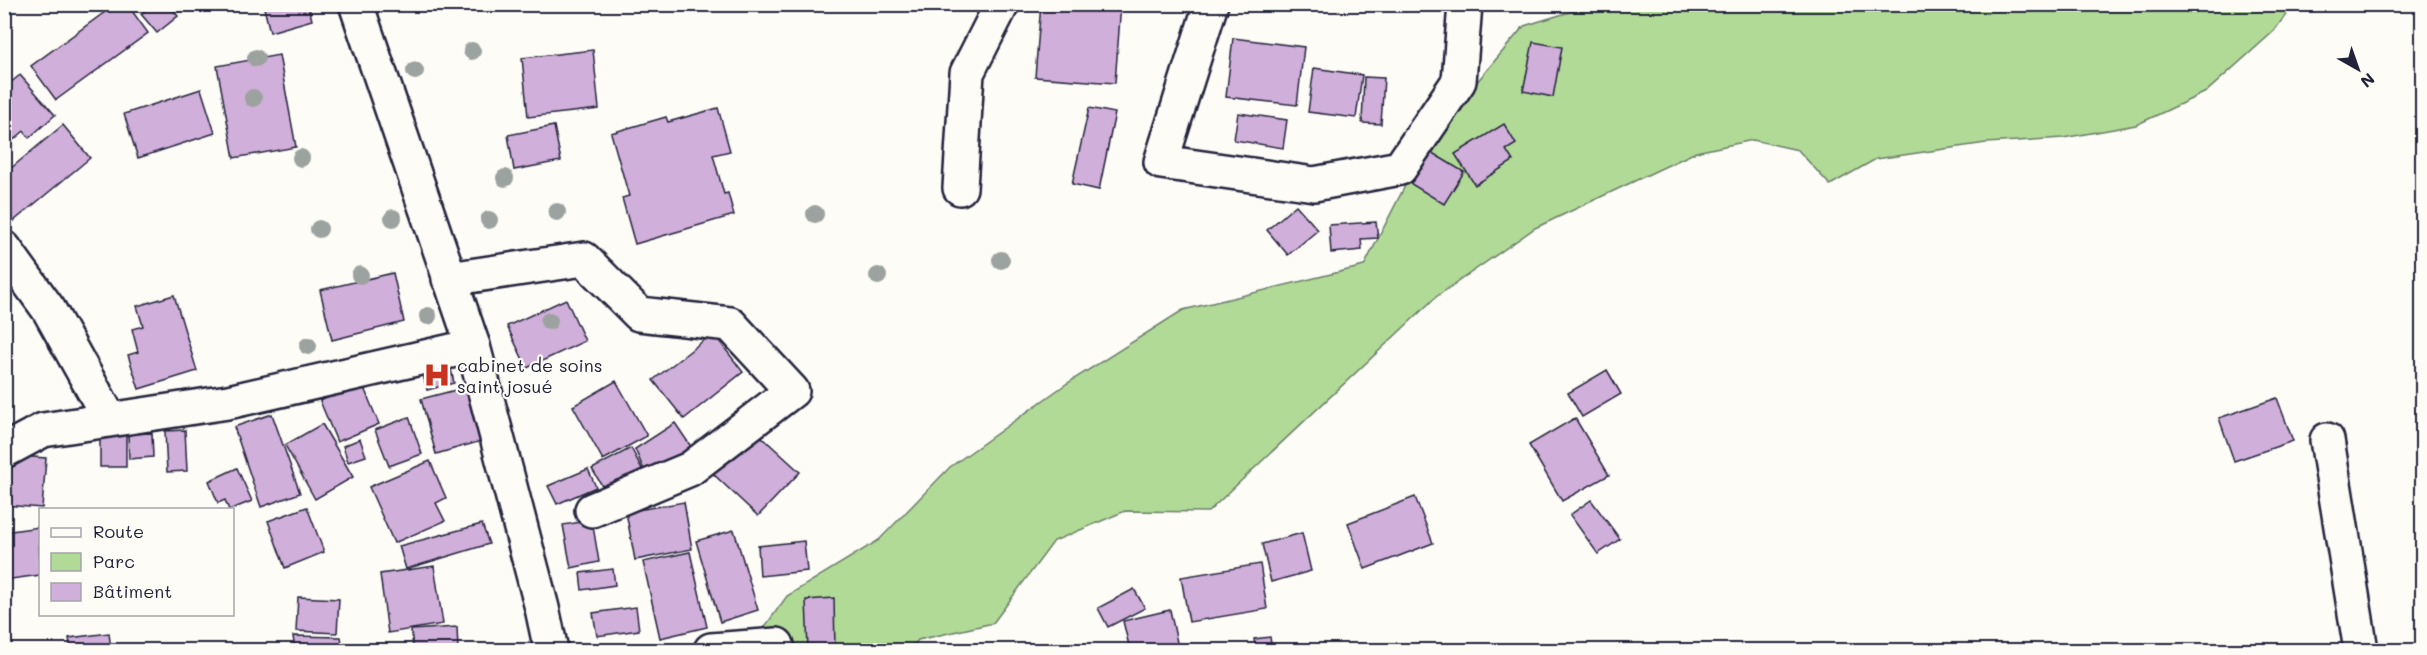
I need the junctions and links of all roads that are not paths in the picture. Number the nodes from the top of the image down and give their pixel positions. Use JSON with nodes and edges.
{"nodes":[{"id":1,"x":356,"y":4,"type":"edge"},
{"id":2,"x":1002,"y":4,"type":"edge"},
{"id":3,"x":1211,"y":4,"type":"edge"},
{"id":4,"x":1465,"y":4,"type":"edge"},
{"id":5,"x":960,"y":188,"type":"dead end"},
{"id":6,"x":4,"y":248,"type":"edge"},
{"id":7,"x":449,"y":279,"type":"junction"},
{"id":8,"x":473,"y":346,"type":"junction"},
{"id":9,"x":109,"y":418,"type":"junction"},
{"id":10,"x":2327,"y":440,"type":"dead end"},
{"id":11,"x":4,"y":451,"type":"edge"},
{"id":12,"x":592,"y":510,"type":"dead end"},
{"id":13,"x":777,"y":645,"type":"dead end"},
{"id":14,"x":551,"y":651,"type":"edge"},
{"id":15,"x":711,"y":651,"type":"edge"},
{"id":16,"x":2361,"y":651,"type":"edge"}],
"edges":[{"from":1,"to":7,"type":"street"},
{"from":2,"to":5,"type":"street"},
{"from":3,"to":4,"type":"street"},
{"from":6,"to":9,"type":"street"},
{"from":7,"to":8,"type":"street"},
{"from":7,"to":12,"type":"street"},
{"from":8,"to":9,"type":"street"},
{"from":8,"to":14,"type":"street"},
{"from":9,"to":11,"type":"street"},
{"from":10,"to":16,"type":"street"},
{"from":13,"to":15,"type":"street"}]}
